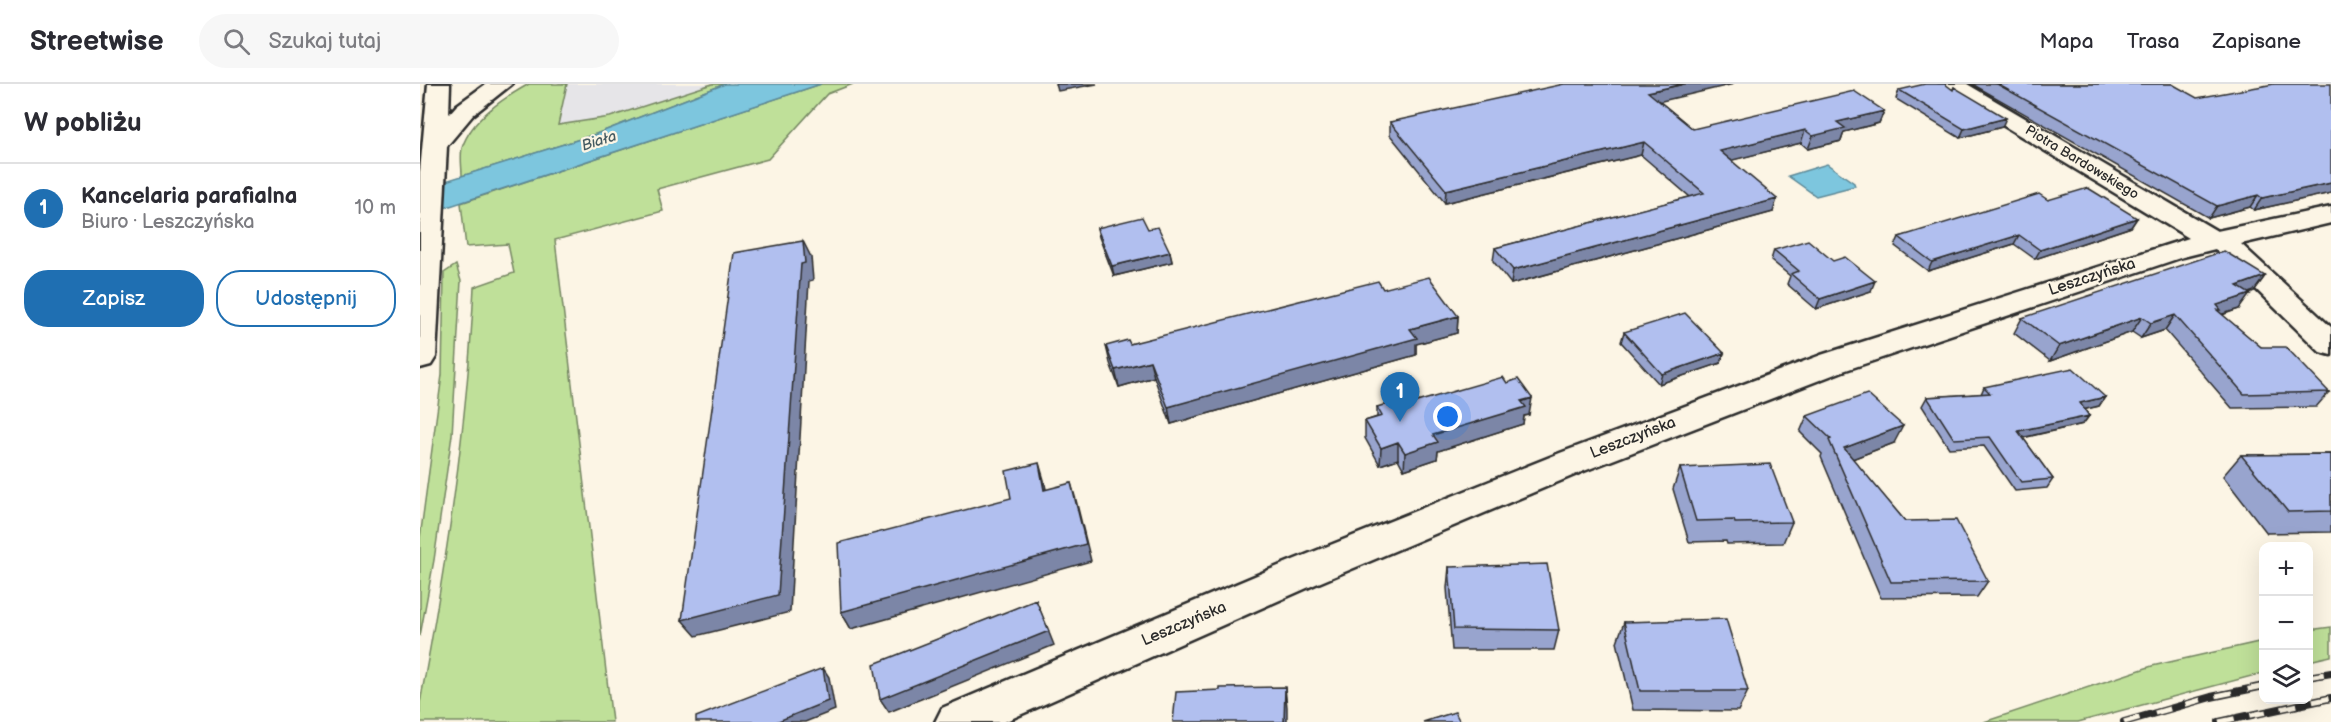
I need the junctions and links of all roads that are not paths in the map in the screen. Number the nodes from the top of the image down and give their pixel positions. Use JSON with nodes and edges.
{"nodes":[{"id":1,"x":477,"y":84,"type":"edge"},
{"id":2,"x":501,"y":84,"type":"edge"},
{"id":3,"x":1950,"y":84,"type":"edge"},
{"id":4,"x":430,"y":92,"type":"edge"},
{"id":5,"x":436,"y":144,"type":"junction"},
{"id":6,"x":2331,"y":215,"type":"edge"},
{"id":7,"x":2216,"y":240,"type":"junction"},
{"id":8,"x":2331,"y":345,"type":"edge"},
{"id":9,"x":420,"y":357,"type":"edge"},
{"id":10,"x":957,"y":722,"type":"edge"}],
"edges":[{"from":1,"to":4,"type":"street"},
{"from":2,"to":5,"type":"street"},
{"from":3,"to":7,"type":"street","name":"Piotra Bardowskiego"},
{"from":4,"to":5,"type":"street"},
{"from":5,"to":9,"type":"street"},
{"from":6,"to":7,"type":"street","name":"Leszczyńska"},
{"from":7,"to":8,"type":"street","name":"Piotra Bardowskiego"},
{"from":7,"to":10,"type":"street","name":"Leszczyńska"}]}
